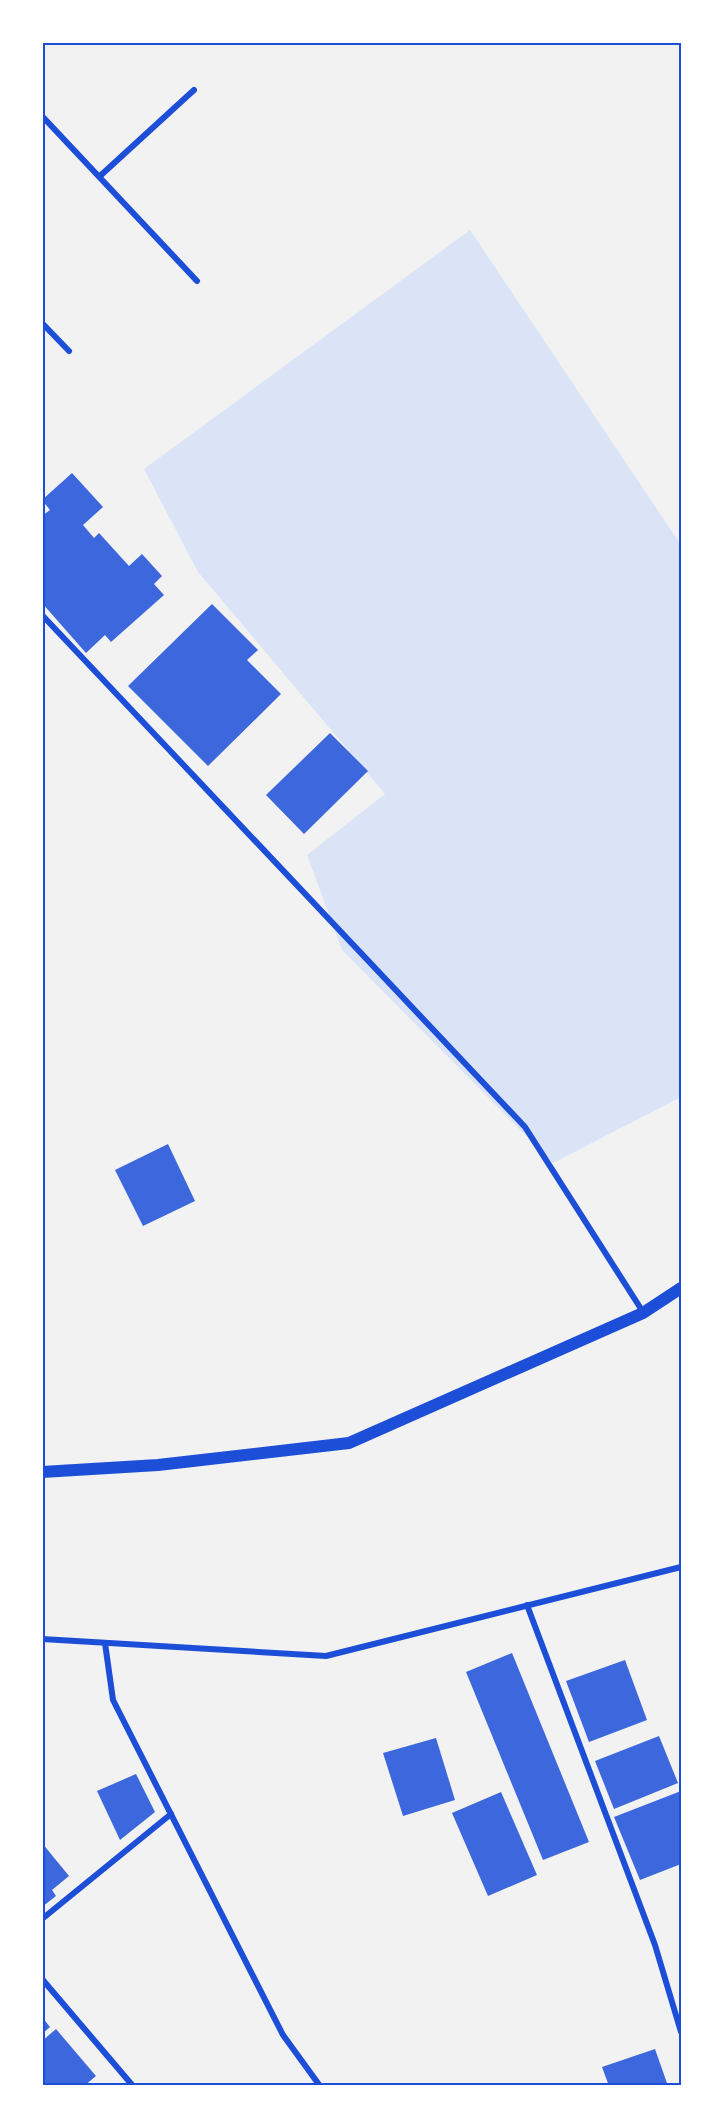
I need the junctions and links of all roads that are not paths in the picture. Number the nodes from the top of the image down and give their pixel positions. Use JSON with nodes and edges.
{"nodes":[{"id":1,"x":194,"y":90,"type":"dead end"},
{"id":2,"x":42,"y":116,"type":"edge"},
{"id":3,"x":100,"y":176,"type":"junction"},
{"id":4,"x":197,"y":281,"type":"dead end"},
{"id":5,"x":42,"y":323,"type":"edge"},
{"id":6,"x":69,"y":351,"type":"dead end"},
{"id":7,"x":42,"y":615,"type":"edge"},
{"id":8,"x":681,"y":1288,"type":"edge"},
{"id":9,"x":643,"y":1312,"type":"junction"},
{"id":10,"x":42,"y":1472,"type":"edge"},
{"id":11,"x":681,"y":1567,"type":"edge"},
{"id":12,"x":527,"y":1605,"type":"junction"},
{"id":13,"x":42,"y":1639,"type":"edge"},
{"id":14,"x":105,"y":1643,"type":"junction"},
{"id":15,"x":171,"y":1814,"type":"junction"},
{"id":16,"x":42,"y":1919,"type":"edge"},
{"id":17,"x":42,"y":1979,"type":"edge"},
{"id":18,"x":681,"y":2032,"type":"edge"},
{"id":19,"x":133,"y":2086,"type":"edge"},
{"id":20,"x":320,"y":2086,"type":"edge"}],
"edges":[{"from":1,"to":3,"type":"street"},
{"from":2,"to":3,"type":"street"},
{"from":3,"to":4,"type":"street"},
{"from":5,"to":6,"type":"street"},
{"from":7,"to":9,"type":"street"},
{"from":8,"to":9,"type":"main road"},
{"from":9,"to":10,"type":"main road"},
{"from":11,"to":12,"type":"street"},
{"from":12,"to":14,"type":"street"},
{"from":12,"to":18,"type":"street"},
{"from":13,"to":14,"type":"street"},
{"from":14,"to":15,"type":"street"},
{"from":15,"to":16,"type":"street"},
{"from":15,"to":20,"type":"street"},
{"from":17,"to":19,"type":"street"}]}
